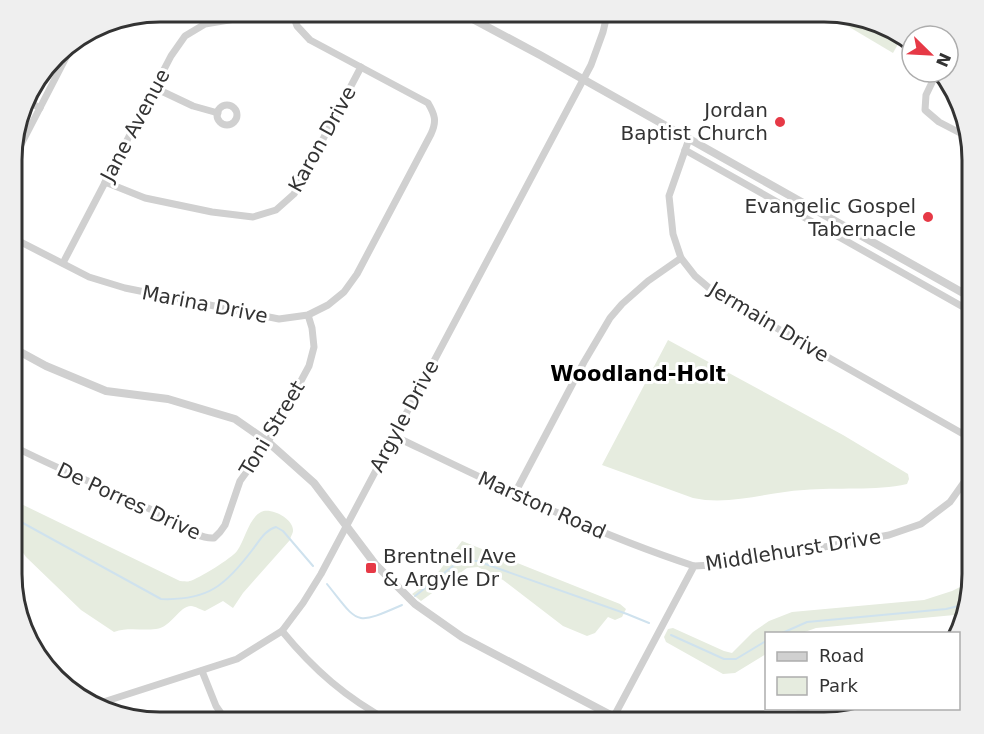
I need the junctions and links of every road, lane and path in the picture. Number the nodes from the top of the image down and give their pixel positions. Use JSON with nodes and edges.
{"nodes":[{"id":1,"x":211,"y":23,"type":"edge"},
{"id":2,"x":296,"y":23,"type":"edge"},
{"id":3,"x":480,"y":23,"type":"edge"},
{"id":4,"x":605,"y":23,"type":"edge"},
{"id":5,"x":63,"y":63,"type":"edge"},
{"id":6,"x":361,"y":67,"type":"junction"},
{"id":7,"x":584,"y":79,"type":"junction"},
{"id":8,"x":931,"y":84,"type":"edge"},
{"id":9,"x":155,"y":87,"type":"junction"},
{"id":10,"x":34,"y":105,"type":"edge"},
{"id":11,"x":40,"y":108,"type":"junction"},
{"id":12,"x":218,"y":113,"type":"dead end"},
{"id":13,"x":26,"y":132,"type":"edge"},
{"id":14,"x":958,"y":132,"type":"edge"},
{"id":15,"x":689,"y":139,"type":"junction"},
{"id":16,"x":685,"y":150,"type":"junction"},
{"id":17,"x":105,"y":182,"type":"junction"},
{"id":18,"x":22,"y":243,"type":"edge"},
{"id":19,"x":681,"y":258,"type":"junction"},
{"id":20,"x":63,"y":263,"type":"junction"},
{"id":21,"x":962,"y":289,"type":"edge"},
{"id":22,"x":962,"y":306,"type":"edge"},
{"id":23,"x":308,"y":315,"type":"junction"},
{"id":24,"x":22,"y":353,"type":"edge"},
{"id":25,"x":961,"y":433,"type":"edge"},
{"id":26,"x":393,"y":436,"type":"junction"},
{"id":27,"x":268,"y":442,"type":"junction"},
{"id":28,"x":23,"y":451,"type":"edge"},
{"id":29,"x":961,"y":486,"type":"edge"},
{"id":30,"x":514,"y":494,"type":"junction"},
{"id":31,"x":346,"y":526,"type":"junction"},
{"id":32,"x":214,"y":538,"type":"joint"},
{"id":33,"x":694,"y":566,"type":"junction"},
{"id":34,"x":282,"y":631,"type":"junction"},
{"id":35,"x":202,"y":671,"type":"junction"},
{"id":36,"x":107,"y":701,"type":"edge"},
{"id":37,"x":220,"y":711,"type":"edge"},
{"id":38,"x":371,"y":711,"type":"edge"},
{"id":39,"x":599,"y":712,"type":"edge"},
{"id":40,"x":617,"y":712,"type":"edge"}],
"edges":[{"from":1,"to":9,"type":"street","name":"Jane Avenue"},
{"from":2,"to":6,"type":"street"},
{"from":3,"to":7,"type":"street"},
{"from":4,"to":7,"type":"street","name":"Argyle Drive"},
{"from":5,"to":11,"type":"street"},
{"from":6,"to":17,"type":"street","name":"Karon Drive"},
{"from":6,"to":23,"type":"street","name":"Marina Drive"},
{"from":7,"to":15,"type":"street"},
{"from":7,"to":26,"type":"street","name":"Argyle Drive"},
{"from":8,"to":14,"type":"street"},
{"from":9,"to":12,"type":"street"},
{"from":9,"to":17,"type":"street","name":"Jane Avenue"},
{"from":10,"to":11,"type":"street"},
{"from":11,"to":13,"type":"street"},
{"from":15,"to":16,"type":"street","name":"Jermain Drive"},
{"from":15,"to":21,"type":"street"},
{"from":16,"to":19,"type":"street","name":"Jermain Drive"},
{"from":16,"to":22,"type":"street"},
{"from":17,"to":20,"type":"street","name":"Jane Avenue"},
{"from":18,"to":20,"type":"street","name":"Marina Drive"},
{"from":19,"to":25,"type":"street","name":"Jermain Drive"},
{"from":19,"to":30,"type":"street"},
{"from":20,"to":23,"type":"street","name":"Marina Drive"},
{"from":23,"to":27,"type":"street","name":"Toni Street"},
{"from":24,"to":27,"type":"street"},
{"from":26,"to":30,"type":"street","name":"Marston Road"},
{"from":26,"to":31,"type":"street","name":"Argyle Drive"},
{"from":27,"to":31,"type":"street"},
{"from":27,"to":32,"type":"street","name":"Toni Street"},
{"from":28,"to":32,"type":"street","name":"De Porres Drive"},
{"from":29,"to":33,"type":"street","name":"Middlehurst Drive"},
{"from":30,"to":33,"type":"street","name":"Marston Road"},
{"from":31,"to":34,"type":"street","name":"Argyle Drive"},
{"from":31,"to":39,"type":"street"},
{"from":33,"to":40,"type":"street","name":"Middlehurst Drive"},
{"from":34,"to":35,"type":"street","name":"Argyle Drive"},
{"from":34,"to":38,"type":"street"},
{"from":35,"to":36,"type":"street","name":"Argyle Drive"},
{"from":35,"to":37,"type":"street"}]}
